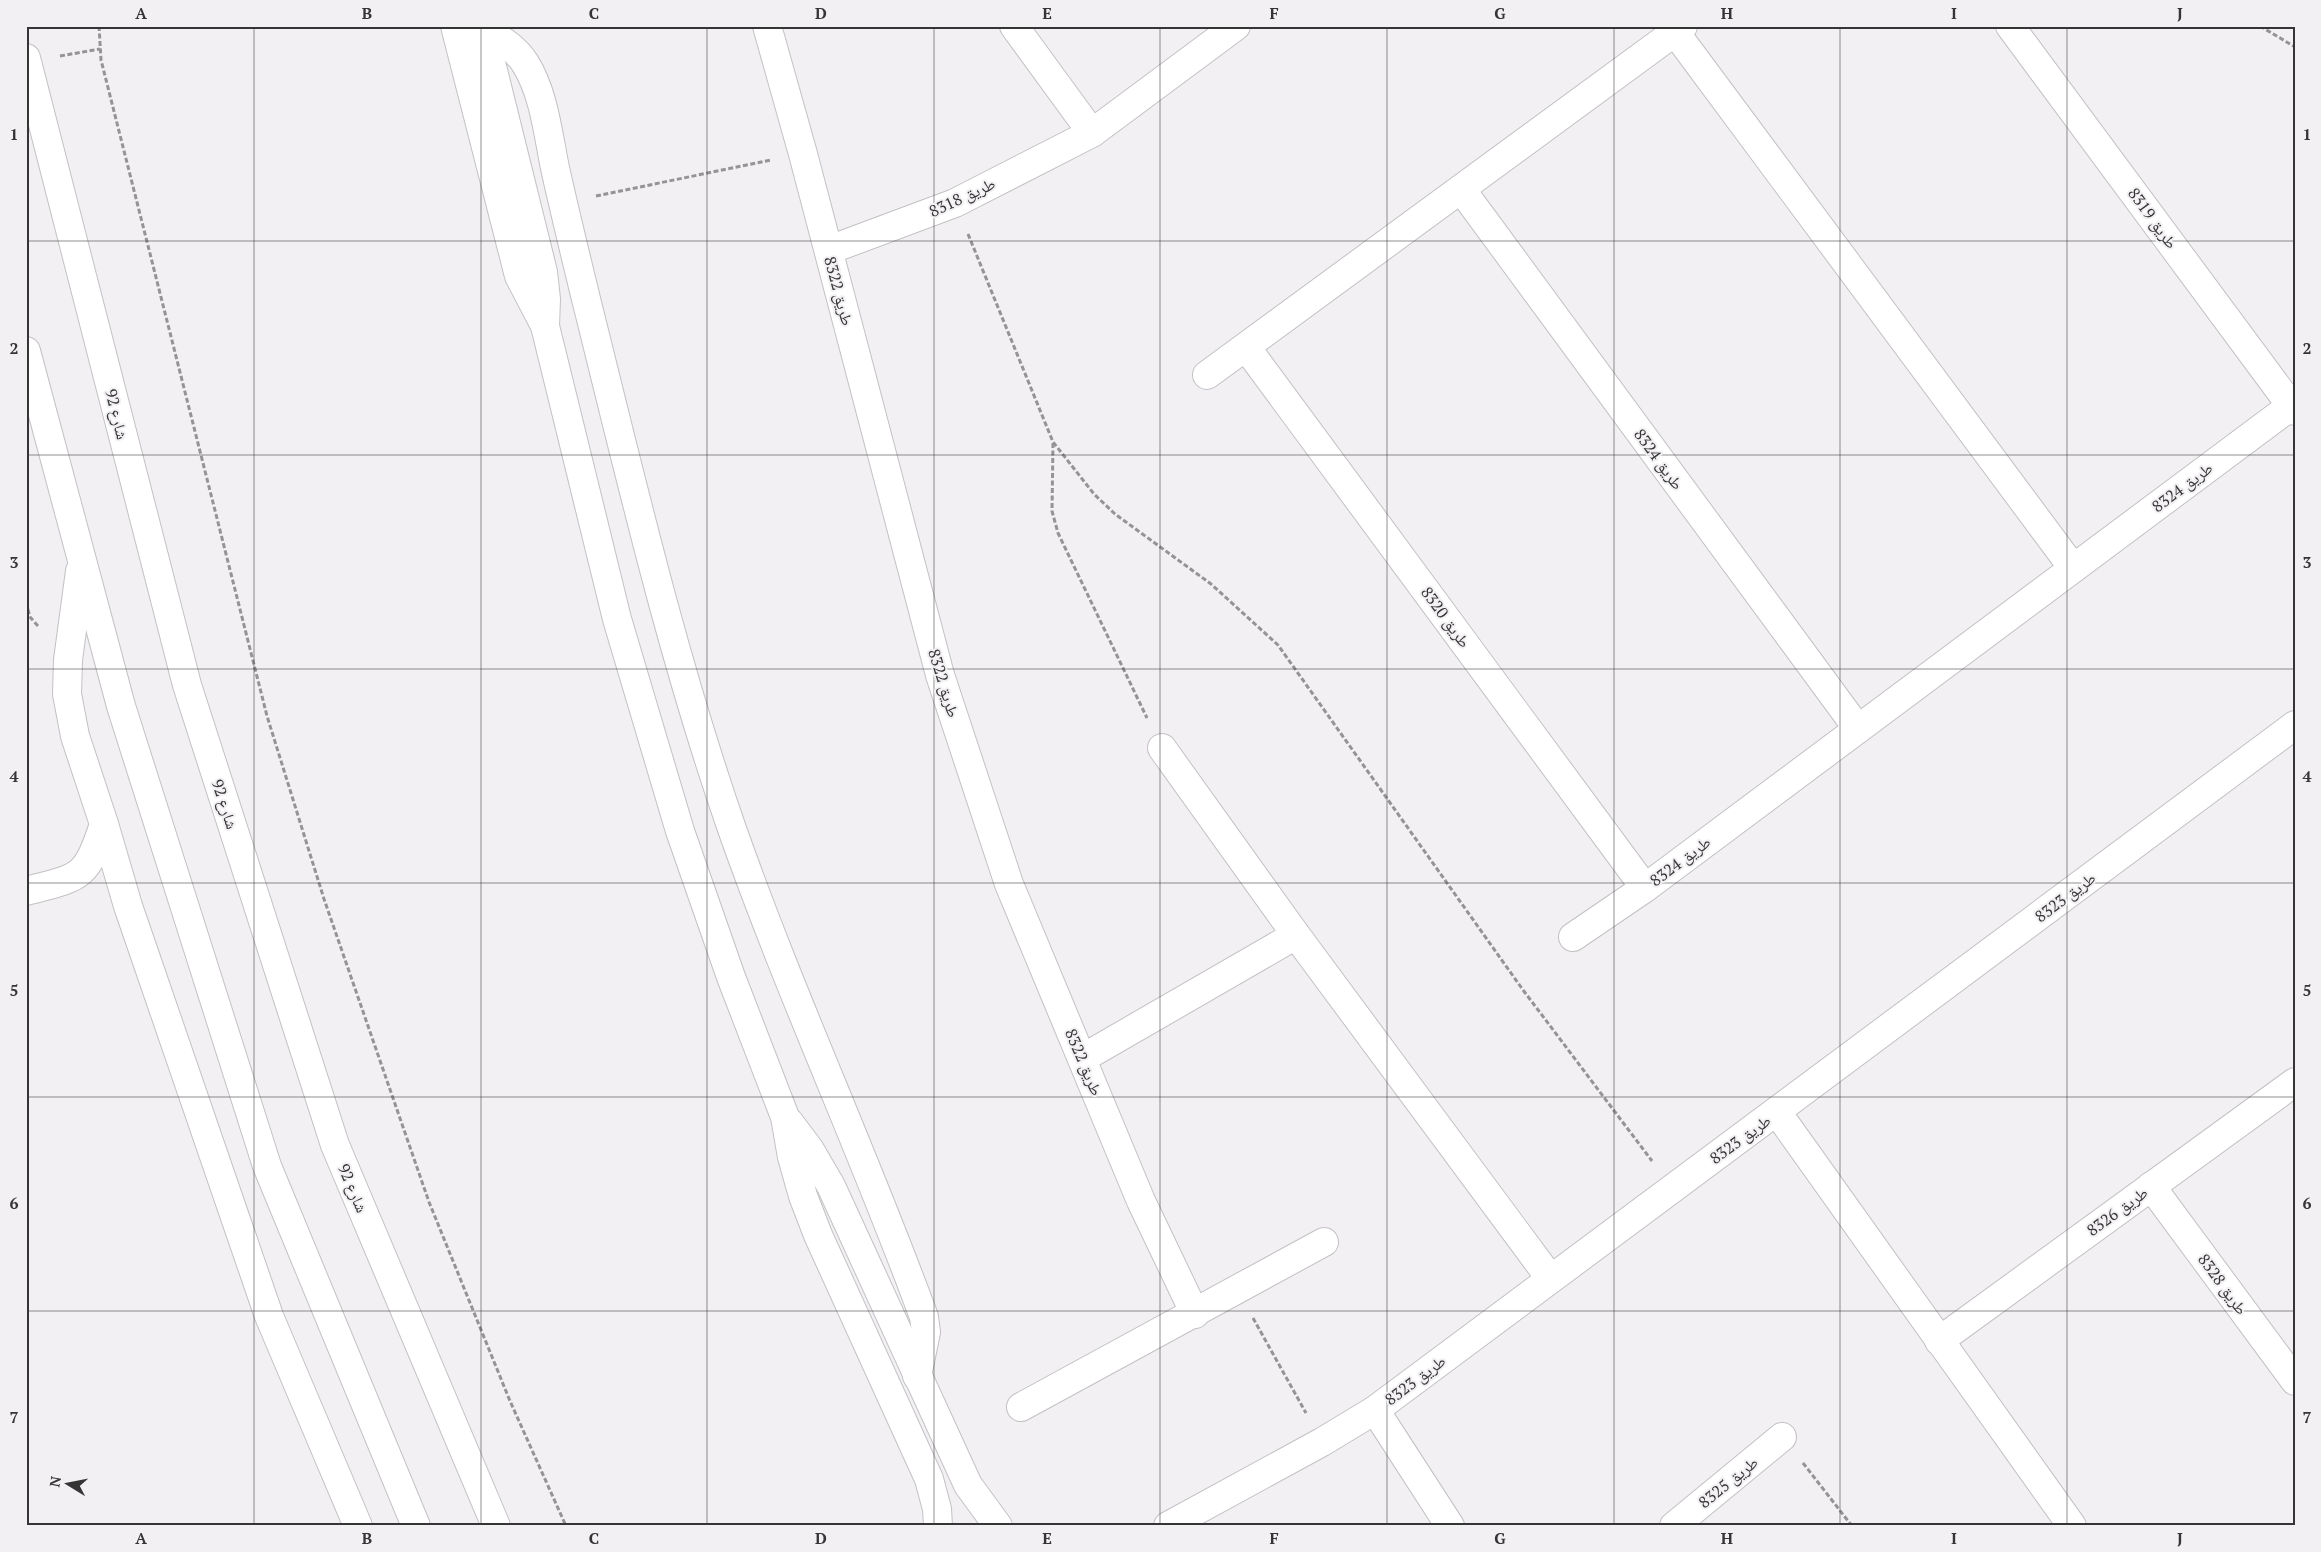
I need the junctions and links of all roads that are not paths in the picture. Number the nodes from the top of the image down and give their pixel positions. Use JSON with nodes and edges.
{"nodes":[{"id":1,"x":455,"y":26,"type":"edge"},
{"id":2,"x":767,"y":26,"type":"edge"},
{"id":3,"x":1014,"y":26,"type":"edge"},
{"id":4,"x":1236,"y":26,"type":"edge"},
{"id":5,"x":2010,"y":26,"type":"edge"},
{"id":6,"x":482,"y":27,"type":"edge"},
{"id":7,"x":1679,"y":29,"type":"edge"},
{"id":8,"x":27,"y":60,"type":"edge"},
{"id":9,"x":1092,"y":133,"type":"junction"},
{"id":10,"x":1461,"y":189,"type":"junction"},
{"id":11,"x":829,"y":250,"type":"junction"},
{"id":12,"x":545,"y":326,"type":"junction"},
{"id":13,"x":1246,"y":347,"type":"junction"},
{"id":14,"x":26,"y":351,"type":"edge"},
{"id":15,"x":1207,"y":375,"type":"dead end"},
{"id":16,"x":2293,"y":408,"type":"edge"},
{"id":17,"x":82,"y":557,"type":"junction"},
{"id":18,"x":2073,"y":568,"type":"junction"},
{"id":19,"x":2295,"y":725,"type":"edge"},
{"id":20,"x":1858,"y":729,"type":"junction"},
{"id":21,"x":1162,"y":748,"type":"road end"},
{"id":22,"x":104,"y":824,"type":"junction"},
{"id":23,"x":78,"y":876,"type":"junction"},
{"id":24,"x":1645,"y":888,"type":"junction"},
{"id":25,"x":26,"y":891,"type":"edge"},
{"id":26,"x":128,"y":906,"type":"junction"},
{"id":27,"x":1296,"y":935,"type":"junction"},
{"id":28,"x":1573,"y":937,"type":"dead end"},
{"id":29,"x":1083,"y":1058,"type":"junction"},
{"id":30,"x":2295,"y":1082,"type":"edge"},
{"id":31,"x":1777,"y":1112,"type":"junction"},
{"id":32,"x":785,"y":1116,"type":"junction"},
{"id":33,"x":2151,"y":1186,"type":"junction"},
{"id":34,"x":1324,"y":1242,"type":"dead end"},
{"id":35,"x":1550,"y":1278,"type":"junction"},
{"id":36,"x":1195,"y":1314,"type":"junction"},
{"id":37,"x":1940,"y":1341,"type":"junction"},
{"id":38,"x":917,"y":1376,"type":"junction"},
{"id":39,"x":2295,"y":1381,"type":"edge"},
{"id":40,"x":1021,"y":1407,"type":"dead end"},
{"id":41,"x":1375,"y":1410,"type":"junction"},
{"id":42,"x":1782,"y":1437,"type":"road end"},
{"id":43,"x":358,"y":1526,"type":"edge"},
{"id":44,"x":416,"y":1526,"type":"edge"},
{"id":45,"x":496,"y":1526,"type":"edge"},
{"id":46,"x":938,"y":1526,"type":"edge"},
{"id":47,"x":998,"y":1526,"type":"edge"},
{"id":48,"x":1168,"y":1526,"type":"edge"},
{"id":49,"x":1450,"y":1526,"type":"edge"},
{"id":50,"x":1674,"y":1526,"type":"edge"},
{"id":51,"x":2072,"y":1526,"type":"edge"}],
"edges":[{"from":1,"to":12,"type":"street"},
{"from":2,"to":11,"type":"street","name":"طريق 8322"},
{"from":3,"to":9,"type":"street"},
{"from":4,"to":9,"type":"street","name":"طريق 8318"},
{"from":5,"to":16,"type":"street","name":"طريق 8319"},
{"from":6,"to":12,"type":"street"},
{"from":6,"to":38,"type":"street"},
{"from":7,"to":10,"type":"street"},
{"from":7,"to":18,"type":"street"},
{"from":8,"to":45,"type":"street","name":"شارع 92"},
{"from":9,"to":11,"type":"street","name":"طريق 8318"},
{"from":10,"to":13,"type":"street"},
{"from":10,"to":20,"type":"street","name":"طريق 8324"},
{"from":11,"to":29,"type":"street","name":"طريق 8322"},
{"from":12,"to":32,"type":"street"},
{"from":13,"to":15,"type":"street"},
{"from":13,"to":24,"type":"street","name":"طريق 8320"},
{"from":14,"to":17,"type":"street"},
{"from":16,"to":18,"type":"street","name":"طريق 8324"},
{"from":17,"to":22,"type":"street"},
{"from":17,"to":44,"type":"street"},
{"from":18,"to":20,"type":"street","name":"طريق 8324"},
{"from":19,"to":31,"type":"street","name":"طريق 8323"},
{"from":20,"to":24,"type":"street","name":"طريق 8324"},
{"from":21,"to":27,"type":"street"},
{"from":22,"to":23,"type":"street"},
{"from":22,"to":26,"type":"street"},
{"from":23,"to":25,"type":"street"},
{"from":23,"to":26,"type":"street"},
{"from":24,"to":28,"type":"street","name":"طريق 8324"},
{"from":26,"to":43,"type":"street"},
{"from":27,"to":29,"type":"street"},
{"from":27,"to":35,"type":"street"},
{"from":29,"to":36,"type":"street","name":"طريق 8322"},
{"from":30,"to":33,"type":"street","name":"طريق 8326"},
{"from":31,"to":35,"type":"street","name":"طريق 8323"},
{"from":31,"to":37,"type":"street"},
{"from":32,"to":38,"type":"street"},
{"from":32,"to":46,"type":"street"},
{"from":33,"to":37,"type":"street","name":"طريق 8326"},
{"from":33,"to":39,"type":"street","name":"طريق 8328"},
{"from":34,"to":36,"type":"street"},
{"from":35,"to":41,"type":"street","name":"طريق 8323"},
{"from":36,"to":40,"type":"street"},
{"from":37,"to":51,"type":"street"},
{"from":38,"to":47,"type":"street"},
{"from":41,"to":48,"type":"street","name":"طريق 8323"},
{"from":41,"to":49,"type":"street"},
{"from":42,"to":50,"type":"street","name":"طريق 8325"}]}
